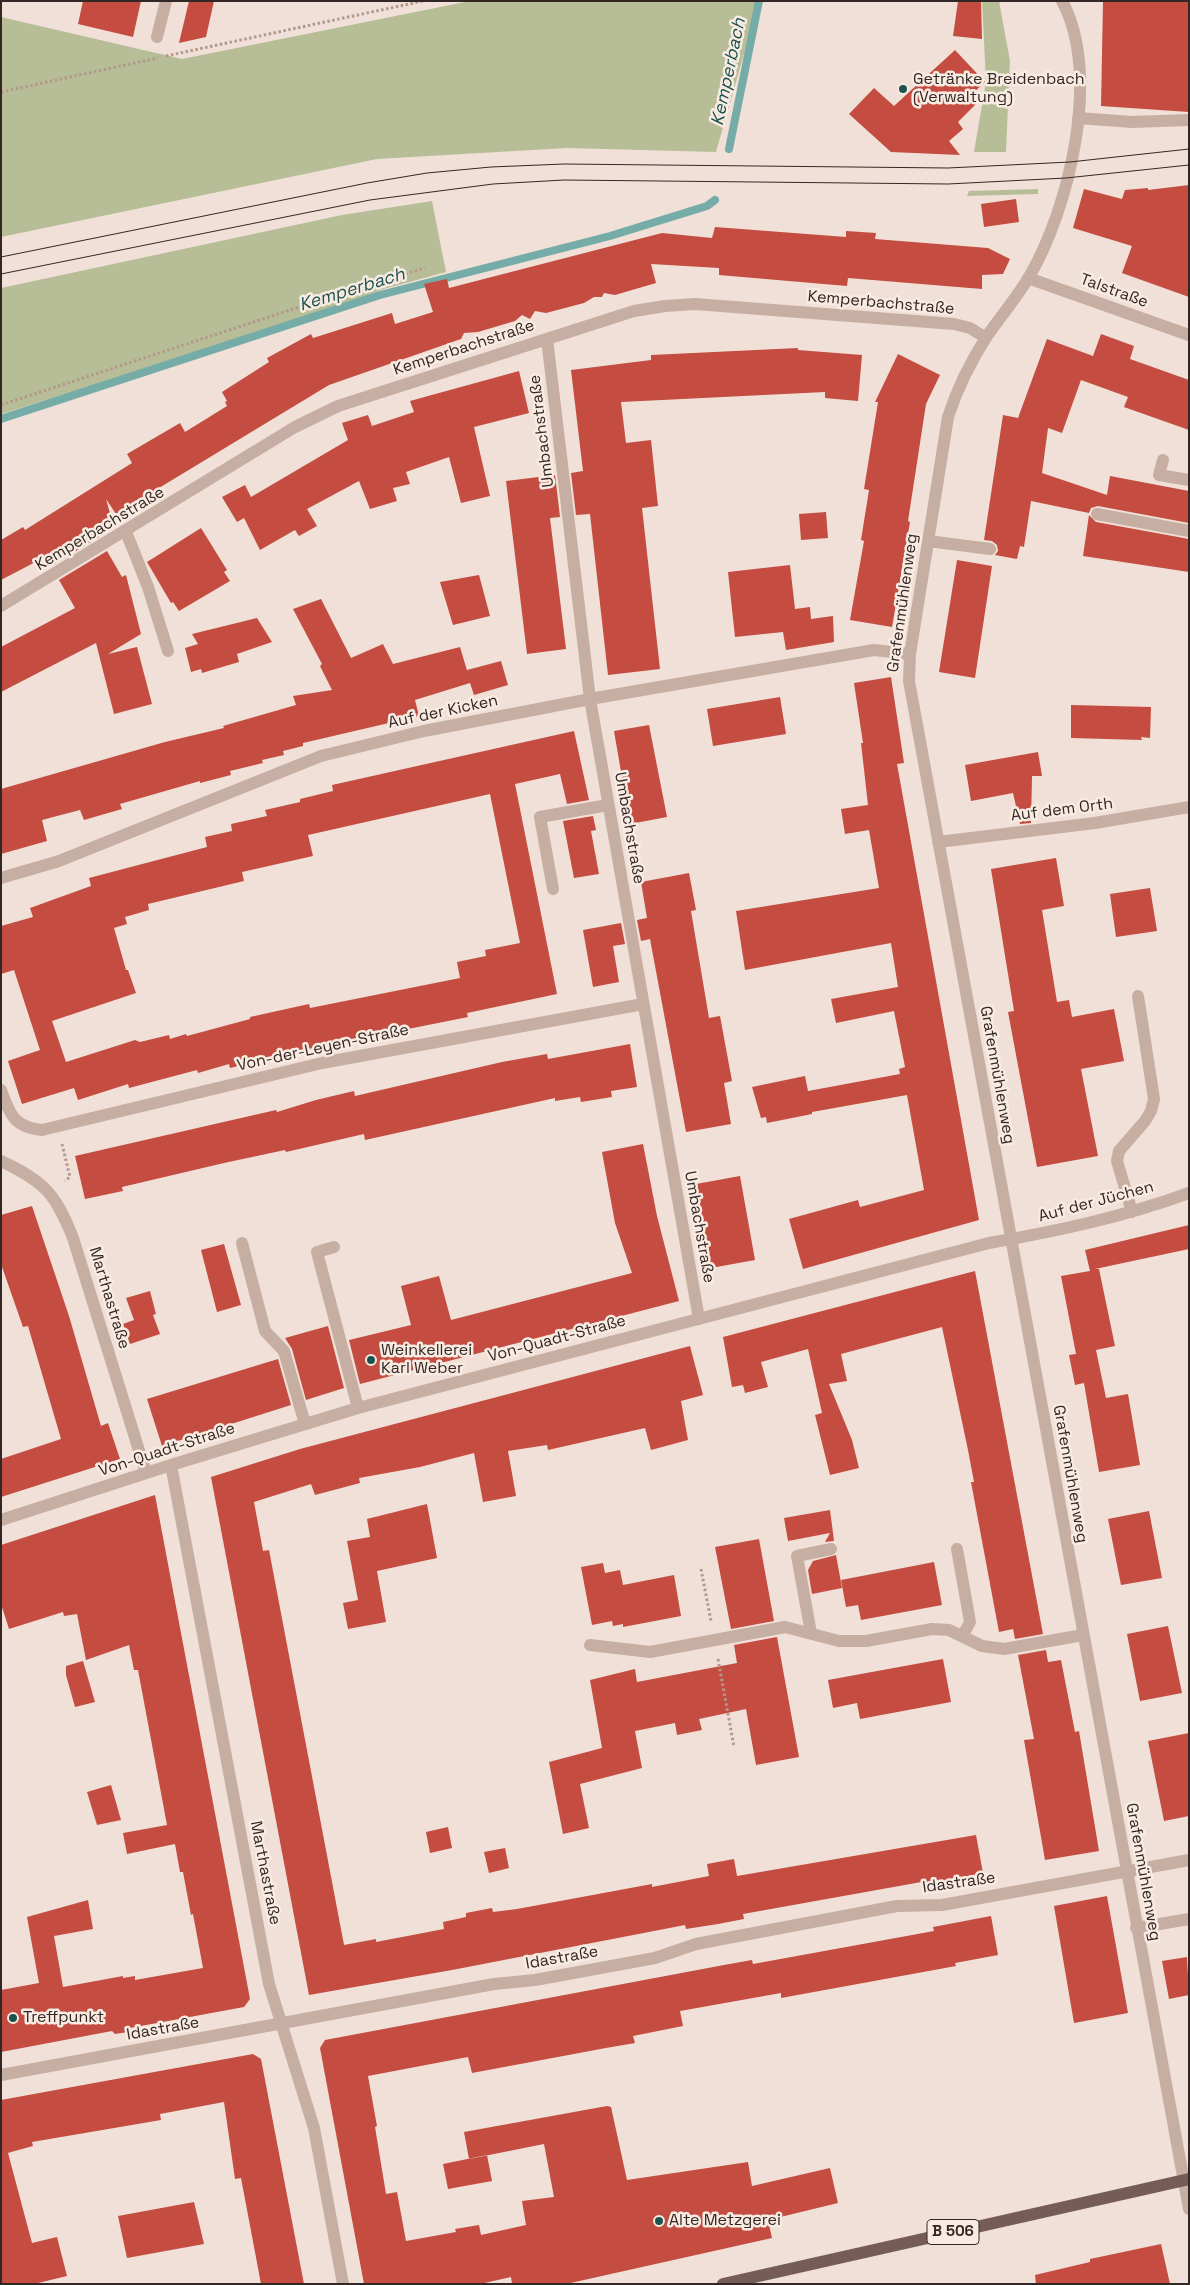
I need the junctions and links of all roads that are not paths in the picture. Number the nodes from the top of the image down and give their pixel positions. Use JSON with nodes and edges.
{"nodes":[{"id":1,"x":166,"y":1,"type":"edge"},
{"id":2,"x":1062,"y":1,"type":"edge"},
{"id":3,"x":157,"y":36,"type":"dead end"},
{"id":4,"x":1078,"y":118,"type":"junction"},
{"id":5,"x":1189,"y":120,"type":"edge"},
{"id":6,"x":1028,"y":278,"type":"junction"},
{"id":7,"x":1189,"y":335,"type":"edge"},
{"id":8,"x":986,"y":338,"type":"junction"},
{"id":9,"x":547,"y":339,"type":"junction"},
{"id":10,"x":1163,"y":460,"type":"dead end"},
{"id":11,"x":1189,"y":480,"type":"edge"},
{"id":12,"x":1096,"y":514,"type":"dead end"},
{"id":13,"x":1189,"y":531,"type":"edge"},
{"id":14,"x":126,"y":532,"type":"junction"},
{"id":15,"x":928,"y":541,"type":"junction"},
{"id":16,"x":990,"y":549,"type":"dead end"},
{"id":17,"x":1,"y":606,"type":"edge"},
{"id":18,"x":168,"y":651,"type":"dead end"},
{"id":19,"x":910,"y":654,"type":"junction"},
{"id":20,"x":590,"y":699,"type":"junction"},
{"id":21,"x":608,"y":805,"type":"junction"},
{"id":22,"x":1189,"y":807,"type":"edge"},
{"id":23,"x":938,"y":842,"type":"junction"},
{"id":24,"x":1,"y":878,"type":"edge"},
{"id":25,"x":553,"y":889,"type":"dead end"},
{"id":26,"x":1138,"y":996,"type":"dead end"},
{"id":27,"x":643,"y":1004,"type":"junction"},
{"id":28,"x":1,"y":1090,"type":"edge"},
{"id":29,"x":1,"y":1160,"type":"edge"},
{"id":30,"x":1189,"y":1193,"type":"edge"},
{"id":31,"x":1132,"y":1212,"type":"junction"},
{"id":32,"x":1011,"y":1240,"type":"junction"},
{"id":33,"x":242,"y":1243,"type":"dead end"},
{"id":34,"x":334,"y":1247,"type":"dead end"},
{"id":35,"x":699,"y":1319,"type":"junction"},
{"id":36,"x":358,"y":1408,"type":"junction"},
{"id":37,"x":305,"y":1424,"type":"junction"},
{"id":38,"x":171,"y":1465,"type":"junction"},
{"id":39,"x":146,"y":1473,"type":"junction"},
{"id":40,"x":1,"y":1520,"type":"edge"},
{"id":41,"x":832,"y":1550,"type":"dead end"},
{"id":42,"x":956,"y":1550,"type":"dead end"},
{"id":43,"x":811,"y":1633,"type":"junction"},
{"id":44,"x":1083,"y":1634,"type":"junction"},
{"id":45,"x":963,"y":1635,"type":"junction"},
{"id":46,"x":590,"y":1645,"type":"dead end"},
{"id":47,"x":1189,"y":1860,"type":"edge"},
{"id":48,"x":1126,"y":1871,"type":"junction"},
{"id":49,"x":1189,"y":1919,"type":"edge"},
{"id":50,"x":1136,"y":1928,"type":"junction"},
{"id":51,"x":281,"y":2024,"type":"junction"},
{"id":52,"x":1,"y":2075,"type":"edge"},
{"id":53,"x":1186,"y":2180,"type":"edge"},
{"id":54,"x":1189,"y":2209,"type":"edge"},
{"id":55,"x":343,"y":2284,"type":"edge"},
{"id":56,"x":723,"y":2284,"type":"edge"}],
"edges":[{"from":1,"to":3,"type":"street"},
{"from":2,"to":4,"type":"street","name":"Grafenmühlenweg"},
{"from":4,"to":5,"type":"street"},
{"from":4,"to":6,"type":"street","name":"Grafenmühlenweg"},
{"from":6,"to":7,"type":"street","name":"Talstraße"},
{"from":6,"to":8,"type":"street","name":"Grafenmühlenweg"},
{"from":8,"to":9,"type":"street","name":"Kemperbachstraße"},
{"from":8,"to":15,"type":"street","name":"Grafenmühlenweg"},
{"from":9,"to":14,"type":"street","name":"Kemperbachstraße"},
{"from":9,"to":20,"type":"street","name":"Umbachstraße"},
{"from":10,"to":11,"type":"street"},
{"from":12,"to":13,"type":"street"},
{"from":14,"to":17,"type":"street","name":"Kemperbachstraße"},
{"from":14,"to":18,"type":"street"},
{"from":15,"to":16,"type":"street"},
{"from":15,"to":19,"type":"street","name":"Grafenmühlenweg"},
{"from":19,"to":20,"type":"street","name":"Auf der Kicken"},
{"from":19,"to":23,"type":"street","name":"Grafenmühlenweg"},
{"from":20,"to":21,"type":"street","name":"Umbachstraße"},
{"from":20,"to":24,"type":"street","name":"Auf der Kicken"},
{"from":21,"to":25,"type":"street"},
{"from":21,"to":27,"type":"street","name":"Umbachstraße"},
{"from":22,"to":23,"type":"street","name":"Auf dem Orth"},
{"from":23,"to":32,"type":"street","name":"Grafenmühlenweg"},
{"from":26,"to":31,"type":"street"},
{"from":27,"to":28,"type":"street","name":"Von-der-Leyen-Straße"},
{"from":27,"to":35,"type":"street","name":"Umbachstraße"},
{"from":29,"to":39,"type":"street","name":"Marthastraße"},
{"from":30,"to":31,"type":"street","name":"Auf der Jüchen"},
{"from":31,"to":32,"type":"street","name":"Auf der Jüchen"},
{"from":32,"to":35,"type":"street","name":"Von-Quadt-Straße"},
{"from":32,"to":44,"type":"street","name":"Grafenmühlenweg"},
{"from":33,"to":37,"type":"street"},
{"from":34,"to":36,"type":"street"},
{"from":35,"to":36,"type":"street","name":"Von-Quadt-Straße"},
{"from":36,"to":37,"type":"street","name":"Von-Quadt-Straße"},
{"from":37,"to":38,"type":"street","name":"Von-Quadt-Straße"},
{"from":38,"to":39,"type":"street","name":"Von-Quadt-Straße"},
{"from":38,"to":51,"type":"street","name":"Marthastraße"},
{"from":39,"to":40,"type":"street","name":"Von-Quadt-Straße"},
{"from":41,"to":43,"type":"street"},
{"from":42,"to":45,"type":"street"},
{"from":43,"to":45,"type":"street"},
{"from":43,"to":46,"type":"street"},
{"from":44,"to":45,"type":"street"},
{"from":44,"to":48,"type":"street","name":"Grafenmühlenweg"},
{"from":47,"to":48,"type":"street","name":"Idastraße"},
{"from":48,"to":50,"type":"street","name":"Grafenmühlenweg"},
{"from":48,"to":51,"type":"street","name":"Idastraße"},
{"from":49,"to":50,"type":"street"},
{"from":50,"to":53,"type":"street","name":"Grafenmühlenweg"},
{"from":51,"to":52,"type":"street","name":"Idastraße"},
{"from":51,"to":55,"type":"street","name":"Marthastraße"},
{"from":53,"to":54,"type":"street","name":"Grafenmühlenweg"},
{"from":53,"to":56,"type":"main road","number":"B 506"}]}
